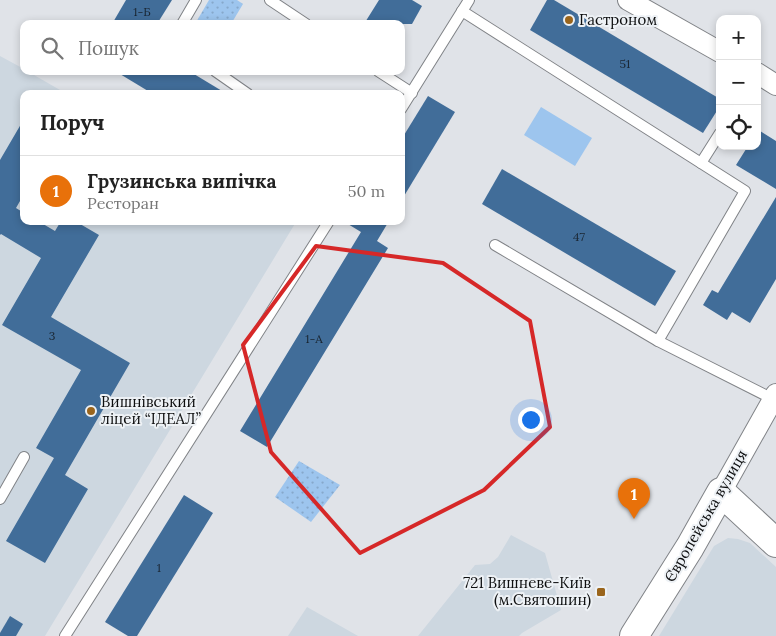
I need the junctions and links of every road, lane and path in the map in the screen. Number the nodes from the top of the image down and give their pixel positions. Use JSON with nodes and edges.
{"nodes":[{"id":1,"x":196,"y":0,"type":"edge"},
{"id":2,"x":270,"y":0,"type":"edge"},
{"id":3,"x":469,"y":0,"type":"edge"},
{"id":4,"x":628,"y":0,"type":"edge"},
{"id":5,"x":462,"y":11,"type":"junction"},
{"id":6,"x":184,"y":20,"type":"edge"},
{"id":7,"x":300,"y":20,"type":"edge"},
{"id":8,"x":716,"y":50,"type":"edge"},
{"id":9,"x":221,"y":75,"type":"edge"},
{"id":10,"x":384,"y":75,"type":"edge"},
{"id":11,"x":761,"y":76,"type":"edge"},
{"id":12,"x":776,"y":85,"type":"edge"},
{"id":13,"x":242,"y":90,"type":"edge"},
{"id":14,"x":412,"y":93,"type":"junction"},
{"id":15,"x":405,"y":103,"type":"edge"},
{"id":16,"x":716,"y":139,"type":"edge"},
{"id":17,"x":702,"y":162,"type":"junction"},
{"id":18,"x":326,"y":225,"type":"edge"},
{"id":19,"x":495,"y":245,"type":"dead end"},
{"id":20,"x":658,"y":340,"type":"junction"},
{"id":21,"x":775,"y":396,"type":"edge"},
{"id":22,"x":24,"y":457,"type":"dead end"},
{"id":23,"x":721,"y":492,"type":"junction"},
{"id":24,"x":0,"y":499,"type":"edge"},
{"id":25,"x":776,"y":543,"type":"edge"},
{"id":26,"x":64,"y":636,"type":"edge"},
{"id":27,"x":634,"y":636,"type":"edge"}],
"edges":[{"from":1,"to":6,"type":"lane"},
{"from":2,"to":7,"type":"lane"},
{"from":3,"to":5,"type":"lane"},
{"from":4,"to":8,"type":"street"},
{"from":5,"to":14,"type":"lane"},
{"from":5,"to":17,"type":"lane"},
{"from":9,"to":13,"type":"lane"},
{"from":10,"to":14,"type":"lane"},
{"from":11,"to":12,"type":"street"},
{"from":14,"to":15,"type":"lane"},
{"from":16,"to":17,"type":"lane"},
{"from":17,"to":20,"type":"lane"},
{"from":18,"to":26,"type":"lane"},
{"from":19,"to":20,"type":"lane"},
{"from":20,"to":21,"type":"lane"},
{"from":21,"to":23,"type":"street","name":"Європейська вулиця"},
{"from":22,"to":24,"type":"lane"},
{"from":23,"to":25,"type":"street"},
{"from":23,"to":27,"type":"street","name":"Європейська вулиця"}]}
